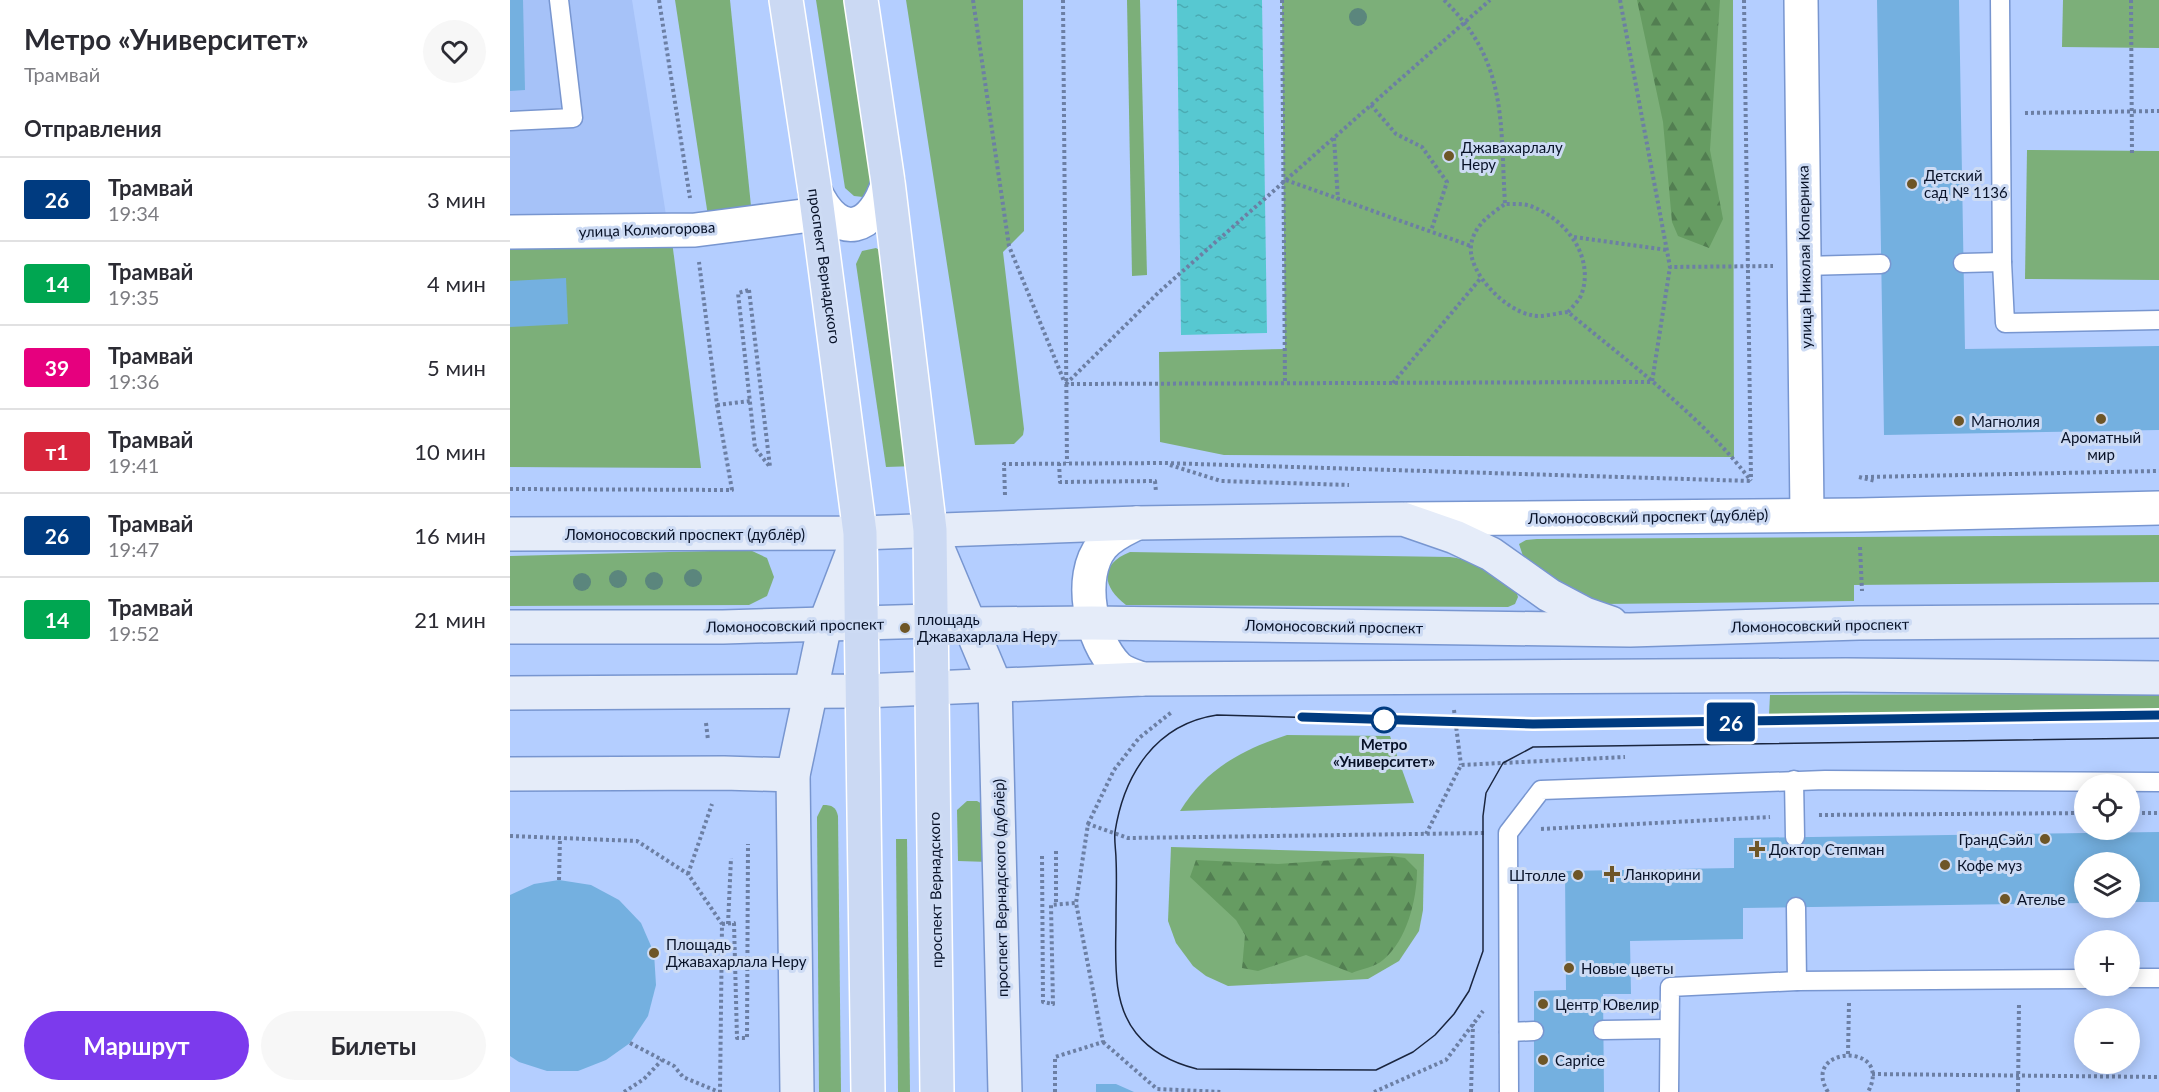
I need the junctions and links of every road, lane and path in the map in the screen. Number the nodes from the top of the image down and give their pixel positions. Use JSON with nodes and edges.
{"nodes":[{"id":1,"x":559,"y":0,"type":"edge"},
{"id":2,"x":659,"y":0,"type":"edge"},
{"id":3,"x":786,"y":0,"type":"edge"},
{"id":4,"x":861,"y":0,"type":"edge"},
{"id":5,"x":973,"y":0,"type":"edge"},
{"id":6,"x":1063,"y":0,"type":"edge"},
{"id":7,"x":1282,"y":0,"type":"edge"},
{"id":8,"x":1444,"y":0,"type":"edge"},
{"id":9,"x":1490,"y":0,"type":"edge"},
{"id":10,"x":1620,"y":0,"type":"edge"},
{"id":11,"x":1744,"y":0,"type":"edge"},
{"id":12,"x":1801,"y":0,"type":"edge"},
{"id":13,"x":2000,"y":0,"type":"edge"},
{"id":14,"x":2132,"y":0,"type":"edge"},
{"id":15,"x":1466,"y":21,"type":"junction"},
{"id":16,"x":1371,"y":105,"type":"junction"},
{"id":17,"x":2132,"y":111,"type":"junction"},
{"id":18,"x":2159,"y":111,"type":"edge"},
{"id":19,"x":2001,"y":113,"type":"junction"},
{"id":20,"x":510,"y":121,"type":"edge"},
{"id":21,"x":1334,"y":138,"type":"junction"},
{"id":22,"x":2132,"y":156,"type":"dead end"},
{"id":23,"x":1286,"y":180,"type":"junction"},
{"id":24,"x":888,"y":182,"type":"junction"},
{"id":25,"x":1338,"y":200,"type":"junction"},
{"id":26,"x":817,"y":203,"type":"junction"},
{"id":27,"x":1505,"y":204,"type":"junction"},
{"id":28,"x":695,"y":231,"type":"junction"},
{"id":29,"x":1431,"y":231,"type":"junction"},
{"id":30,"x":510,"y":232,"type":"edge"},
{"id":31,"x":1573,"y":237,"type":"junction"},
{"id":32,"x":1471,"y":246,"type":"junction"},
{"id":33,"x":1667,"y":250,"type":"junction"},
{"id":34,"x":2002,"y":262,"type":"junction"},
{"id":35,"x":1964,"y":263,"type":"dead end"},
{"id":36,"x":1881,"y":264,"type":"dead end"},
{"id":37,"x":1748,"y":266,"type":"junction"},
{"id":38,"x":1804,"y":266,"type":"junction"},
{"id":39,"x":1670,"y":267,"type":"junction"},
{"id":40,"x":1480,"y":279,"type":"junction"},
{"id":41,"x":1568,"y":312,"type":"junction"},
{"id":42,"x":2159,"y":320,"type":"edge"},
{"id":43,"x":1652,"y":382,"type":"junction"},
{"id":44,"x":1285,"y":383,"type":"junction"},
{"id":45,"x":1394,"y":383,"type":"junction"},
{"id":46,"x":1065,"y":384,"type":"junction"},
{"id":47,"x":750,"y":402,"type":"junction"},
{"id":48,"x":717,"y":405,"type":"junction"},
{"id":49,"x":1059,"y":463,"type":"junction"},
{"id":50,"x":1067,"y":463,"type":"junction"},
{"id":51,"x":1164,"y":463,"type":"junction"},
{"id":52,"x":2159,"y":471,"type":"edge"},
{"id":53,"x":1859,"y":477,"type":"dead end"},
{"id":54,"x":1751,"y":481,"type":"junction"},
{"id":55,"x":1360,"y":486,"type":"dead end"},
{"id":56,"x":510,"y":489,"type":"edge"},
{"id":57,"x":1016,"y":496,"type":"dead end"},
{"id":58,"x":2159,"y":508,"type":"edge"},
{"id":59,"x":1140,"y":509,"type":"junction"},
{"id":60,"x":1807,"y":514,"type":"junction"},
{"id":61,"x":1403,"y":519,"type":"junction"},
{"id":62,"x":930,"y":530,"type":"junction"},
{"id":63,"x":860,"y":533,"type":"junction"},
{"id":64,"x":510,"y":534,"type":"edge"},
{"id":65,"x":1860,"y":538,"type":"dead end"},
{"id":66,"x":1861,"y":600,"type":"dead end"},
{"id":67,"x":931,"y":621,"type":"junction"},
{"id":68,"x":2159,"y":621,"type":"edge"},
{"id":69,"x":1092,"y":623,"type":"junction"},
{"id":70,"x":825,"y":624,"type":"junction"},
{"id":71,"x":971,"y":624,"type":"junction"},
{"id":72,"x":863,"y":625,"type":"junction"},
{"id":73,"x":510,"y":627,"type":"edge"},
{"id":74,"x":1630,"y":630,"type":"junction"},
{"id":75,"x":2159,"y":678,"type":"edge"},
{"id":76,"x":1142,"y":679,"type":"junction"},
{"id":77,"x":994,"y":685,"type":"junction"},
{"id":78,"x":933,"y":689,"type":"junction"},
{"id":79,"x":810,"y":691,"type":"junction"},
{"id":80,"x":864,"y":692,"type":"junction"},
{"id":81,"x":510,"y":693,"type":"edge"},
{"id":82,"x":1454,"y":705,"type":"dead end"},
{"id":83,"x":1174,"y":710,"type":"dead end"},
{"id":84,"x":1625,"y":757,"type":"dead end"},
{"id":85,"x":1461,"y":765,"type":"junction"},
{"id":86,"x":510,"y":774,"type":"edge"},
{"id":87,"x":793,"y":775,"type":"junction"},
{"id":88,"x":1794,"y":780,"type":"junction"},
{"id":89,"x":2159,"y":782,"type":"edge"},
{"id":90,"x":712,"y":804,"type":"dead end"},
{"id":91,"x":2074,"y":813,"type":"edge"},
{"id":92,"x":2140,"y":813,"type":"edge"},
{"id":93,"x":2159,"y":813,"type":"edge"},
{"id":94,"x":1794,"y":815,"type":"junction"},
{"id":95,"x":1088,"y":824,"type":"junction"},
{"id":96,"x":1508,"y":833,"type":"junction"},
{"id":97,"x":1426,"y":834,"type":"junction"},
{"id":98,"x":510,"y":836,"type":"edge"},
{"id":99,"x":1795,"y":837,"type":"dead end"},
{"id":100,"x":560,"y":838,"type":"junction"},
{"id":101,"x":748,"y":844,"type":"dead end"},
{"id":102,"x":1056,"y":851,"type":"dead end"},
{"id":103,"x":1042,"y":856,"type":"dead end"},
{"id":104,"x":731,"y":858,"type":"dead end"},
{"id":105,"x":688,"y":874,"type":"junction"},
{"id":106,"x":559,"y":880,"type":"dead end"},
{"id":107,"x":1076,"y":903,"type":"junction"},
{"id":108,"x":1056,"y":905,"type":"junction"},
{"id":109,"x":1796,"y":907,"type":"dead end"},
{"id":110,"x":722,"y":924,"type":"junction"},
{"id":111,"x":728,"y":924,"type":"junction"},
{"id":112,"x":2140,"y":978,"type":"edge"},
{"id":113,"x":2159,"y":978,"type":"edge"},
{"id":114,"x":2074,"y":979,"type":"edge"},
{"id":115,"x":2020,"y":980,"type":"junction"},
{"id":116,"x":1797,"y":981,"type":"junction"},
{"id":117,"x":1850,"y":981,"type":"junction"},
{"id":118,"x":1473,"y":1024,"type":"dead end"},
{"id":119,"x":1670,"y":1029,"type":"junction"},
{"id":120,"x":1604,"y":1030,"type":"dead end"},
{"id":121,"x":1534,"y":1031,"type":"dead end"},
{"id":122,"x":1509,"y":1032,"type":"junction"},
{"id":123,"x":1103,"y":1041,"type":"junction"},
{"id":124,"x":630,"y":1042,"type":"dead end"},
{"id":125,"x":1848,"y":1054,"type":"junction"},
{"id":126,"x":662,"y":1060,"type":"junction"},
{"id":127,"x":1872,"y":1074,"type":"junction"},
{"id":128,"x":2018,"y":1076,"type":"junction"},
{"id":129,"x":2159,"y":1077,"type":"edge"},
{"id":130,"x":624,"y":1092,"type":"edge"},
{"id":131,"x":719,"y":1092,"type":"edge"},
{"id":132,"x":797,"y":1092,"type":"edge"},
{"id":133,"x":868,"y":1092,"type":"edge"},
{"id":134,"x":936,"y":1092,"type":"edge"},
{"id":135,"x":1005,"y":1092,"type":"edge"},
{"id":136,"x":1055,"y":1092,"type":"edge"},
{"id":137,"x":1222,"y":1092,"type":"edge"},
{"id":138,"x":1471,"y":1092,"type":"edge"},
{"id":139,"x":1509,"y":1092,"type":"edge"},
{"id":140,"x":1669,"y":1092,"type":"edge"},
{"id":141,"x":1828,"y":1092,"type":"edge"},
{"id":142,"x":1868,"y":1092,"type":"edge"},
{"id":143,"x":2018,"y":1092,"type":"edge"}],
"edges":[{"from":1,"to":20,"type":"lane"},
{"from":2,"to":28,"type":"path"},
{"from":3,"to":26,"type":"main road","name":"проспект Вернадского"},
{"from":4,"to":24,"type":"main road"},
{"from":5,"to":46,"type":"path"},
{"from":6,"to":46,"type":"path"},
{"from":7,"to":23,"type":"path"},
{"from":8,"to":15,"type":"path"},
{"from":9,"to":15,"type":"path"},
{"from":10,"to":33,"type":"path"},
{"from":11,"to":37,"type":"path"},
{"from":12,"to":38,"type":"street","name":"улица Николая Коперника"},
{"from":13,"to":19,"type":"lane"},
{"from":14,"to":17,"type":"path"},
{"from":15,"to":16,"type":"path"},
{"from":15,"to":27,"type":"path"},
{"from":16,"to":21,"type":"path"},
{"from":16,"to":29,"type":"path"},
{"from":17,"to":18,"type":"path"},
{"from":17,"to":19,"type":"path"},
{"from":17,"to":22,"type":"path"},
{"from":19,"to":34,"type":"lane"},
{"from":21,"to":23,"type":"path"},
{"from":21,"to":25,"type":"path"},
{"from":23,"to":25,"type":"path"},
{"from":23,"to":44,"type":"path"},
{"from":23,"to":46,"type":"path"},
{"from":24,"to":26,"type":"street"},
{"from":24,"to":62,"type":"main road"},
{"from":25,"to":29,"type":"path"},
{"from":26,"to":28,"type":"street","name":"улица Колмогорова"},
{"from":26,"to":63,"type":"main road","name":"проспект Вернадского"},
{"from":27,"to":31,"type":"path"},
{"from":27,"to":32,"type":"path"},
{"from":28,"to":30,"type":"street","name":"улица Колмогорова"},
{"from":28,"to":48,"type":"path"},
{"from":29,"to":32,"type":"path"},
{"from":31,"to":33,"type":"path"},
{"from":31,"to":41,"type":"path"},
{"from":32,"to":40,"type":"path"},
{"from":33,"to":39,"type":"path"},
{"from":34,"to":35,"type":"lane"},
{"from":34,"to":42,"type":"lane"},
{"from":36,"to":38,"type":"lane"},
{"from":37,"to":38,"type":"path"},
{"from":37,"to":39,"type":"path"},
{"from":37,"to":54,"type":"path"},
{"from":38,"to":60,"type":"street","name":"улица Николая Коперника"},
{"from":39,"to":43,"type":"path"},
{"from":40,"to":41,"type":"path"},
{"from":40,"to":45,"type":"path"},
{"from":41,"to":43,"type":"path"},
{"from":43,"to":45,"type":"path"},
{"from":43,"to":54,"type":"path"},
{"from":44,"to":45,"type":"path"},
{"from":44,"to":46,"type":"path"},
{"from":46,"to":50,"type":"path"},
{"from":47,"to":47,"type":"path"},
{"from":47,"to":48,"type":"path"},
{"from":48,"to":56,"type":"path"},
{"from":49,"to":50,"type":"path"},
{"from":49,"to":57,"type":"path"},
{"from":49,"to":59,"type":"path"},
{"from":50,"to":51,"type":"path"},
{"from":51,"to":54,"type":"path"},
{"from":51,"to":55,"type":"path"},
{"from":52,"to":53,"type":"path"},
{"from":58,"to":60,"type":"street","name":"Ломоносовский проспект (дублёр)"},
{"from":59,"to":61,"type":"main road","name":"Ломоносовский проспект (дублёр)"},
{"from":59,"to":62,"type":"main road"},
{"from":59,"to":69,"type":"street"},
{"from":60,"to":61,"type":"street","name":"Ломоносовский проспект (дублёр)"},
{"from":61,"to":74,"type":"main road"},
{"from":62,"to":63,"type":"main road"},
{"from":62,"to":67,"type":"main road"},
{"from":62,"to":71,"type":"main road"},
{"from":63,"to":64,"type":"main road","name":"Ломоносовский проспект (дублёр)"},
{"from":63,"to":70,"type":"main road"},
{"from":63,"to":72,"type":"main road"},
{"from":65,"to":66,"type":"path"},
{"from":67,"to":71,"type":"main road","name":"Ломоносовский проспект"},
{"from":67,"to":72,"type":"main road","name":"Ломоносовский проспект"},
{"from":67,"to":78,"type":"main road"},
{"from":68,"to":74,"type":"main road","name":"Ломоносовский проспект"},
{"from":69,"to":71,"type":"main road","name":"Ломоносовский проспект"},
{"from":69,"to":74,"type":"main road","name":"Ломоносовский проспект"},
{"from":69,"to":76,"type":"street"},
{"from":70,"to":72,"type":"main road","name":"Ломоносовский проспект"},
{"from":70,"to":73,"type":"main road","name":"Ломоносовский проспект"},
{"from":70,"to":79,"type":"main road"},
{"from":71,"to":77,"type":"main road"},
{"from":72,"to":80,"type":"main road"},
{"from":75,"to":76,"type":"main road"},
{"from":76,"to":77,"type":"main road"},
{"from":77,"to":78,"type":"main road"},
{"from":77,"to":135,"type":"main road","name":"проспект Вернадского (дублёр)"},
{"from":78,"to":80,"type":"main road"},
{"from":78,"to":134,"type":"main road","name":"проспект Вернадского"},
{"from":79,"to":80,"type":"main road"},
{"from":79,"to":81,"type":"main road"},
{"from":79,"to":87,"type":"main road"},
{"from":80,"to":133,"type":"main road"},
{"from":82,"to":85,"type":"path"},
{"from":83,"to":95,"type":"path"},
{"from":84,"to":85,"type":"path"},
{"from":85,"to":97,"type":"path"},
{"from":86,"to":87,"type":"main road"},
{"from":87,"to":132,"type":"main road"},
{"from":88,"to":89,"type":"lane"},
{"from":88,"to":94,"type":"lane"},
{"from":88,"to":96,"type":"lane"},
{"from":90,"to":105,"type":"path"},
{"from":91,"to":94,"type":"path"},
{"from":92,"to":93,"type":"path"},
{"from":94,"to":96,"type":"path"},
{"from":94,"to":99,"type":"lane"},
{"from":95,"to":97,"type":"path"},
{"from":95,"to":107,"type":"path"},
{"from":96,"to":97,"type":"path"},
{"from":96,"to":122,"type":"lane"},
{"from":98,"to":100,"type":"path"},
{"from":100,"to":105,"type":"path"},
{"from":100,"to":106,"type":"path"},
{"from":101,"to":111,"type":"path"},
{"from":102,"to":108,"type":"path"},
{"from":103,"to":108,"type":"path"},
{"from":104,"to":111,"type":"path"},
{"from":105,"to":110,"type":"path"},
{"from":107,"to":108,"type":"path"},
{"from":107,"to":123,"type":"path"},
{"from":109,"to":116,"type":"lane"},
{"from":110,"to":111,"type":"path"},
{"from":110,"to":131,"type":"path"},
{"from":112,"to":113,"type":"lane"},
{"from":114,"to":115,"type":"lane"},
{"from":115,"to":117,"type":"lane"},
{"from":115,"to":128,"type":"path"},
{"from":116,"to":117,"type":"lane"},
{"from":116,"to":119,"type":"lane"},
{"from":117,"to":125,"type":"path"},
{"from":118,"to":138,"type":"path"},
{"from":119,"to":120,"type":"lane"},
{"from":119,"to":140,"type":"lane"},
{"from":121,"to":122,"type":"lane"},
{"from":122,"to":139,"type":"lane"},
{"from":123,"to":136,"type":"path"},
{"from":123,"to":137,"type":"path"},
{"from":124,"to":126,"type":"path"},
{"from":125,"to":127,"type":"path"},
{"from":125,"to":141,"type":"path"},
{"from":126,"to":130,"type":"path"},
{"from":126,"to":131,"type":"path"},
{"from":127,"to":128,"type":"path"},
{"from":127,"to":142,"type":"path"},
{"from":128,"to":129,"type":"path"},
{"from":128,"to":143,"type":"path"}]}
